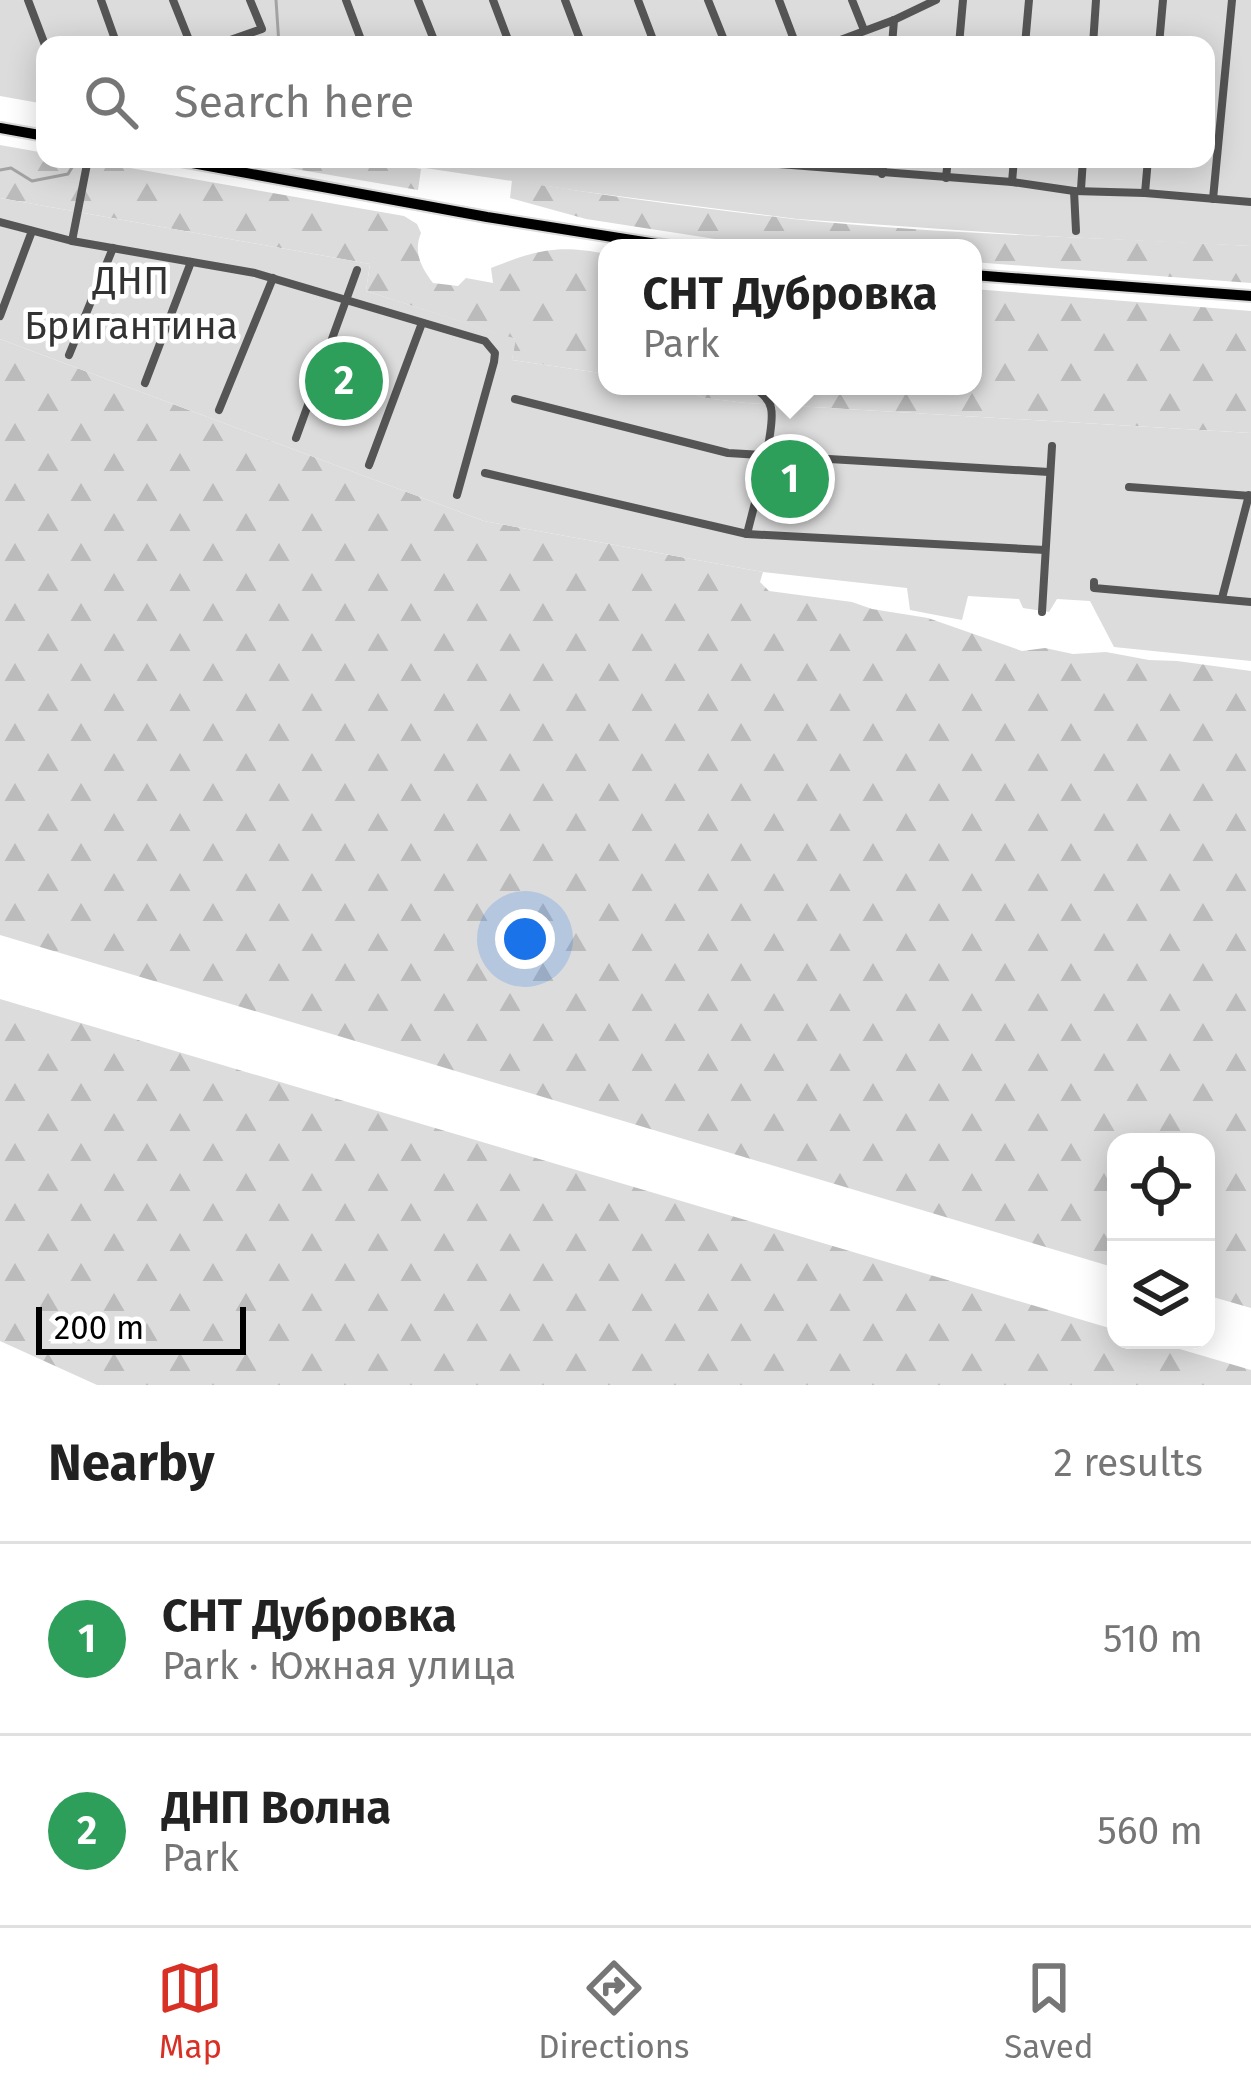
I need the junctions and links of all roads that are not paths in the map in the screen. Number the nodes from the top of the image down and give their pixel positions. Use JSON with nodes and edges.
{"nodes":[{"id":1,"x":28,"y":0,"type":"edge"},
{"id":2,"x":100,"y":0,"type":"edge"},
{"id":3,"x":173,"y":0,"type":"edge"},
{"id":4,"x":250,"y":0,"type":"edge"},
{"id":5,"x":346,"y":0,"type":"edge"},
{"id":6,"x":418,"y":0,"type":"edge"},
{"id":7,"x":493,"y":0,"type":"edge"},
{"id":8,"x":565,"y":0,"type":"edge"},
{"id":9,"x":638,"y":0,"type":"edge"},
{"id":10,"x":708,"y":0,"type":"edge"},
{"id":11,"x":779,"y":0,"type":"edge"},
{"id":12,"x":852,"y":0,"type":"edge"},
{"id":13,"x":963,"y":0,"type":"edge"},
{"id":14,"x":1029,"y":0,"type":"edge"},
{"id":15,"x":1096,"y":0,"type":"edge"},
{"id":16,"x":1162,"y":0,"type":"edge"},
{"id":17,"x":1232,"y":0,"type":"edge"},
{"id":18,"x":930,"y":1,"type":"edge"},
{"id":19,"x":894,"y":20,"type":"junction"},
{"id":20,"x":864,"y":30,"type":"junction"},
{"id":21,"x":42,"y":36,"type":"edge"},
{"id":22,"x":114,"y":36,"type":"edge"},
{"id":23,"x":187,"y":36,"type":"edge"},
{"id":24,"x":242,"y":36,"type":"edge"},
{"id":25,"x":360,"y":36,"type":"edge"},
{"id":26,"x":432,"y":36,"type":"edge"},
{"id":27,"x":507,"y":36,"type":"edge"},
{"id":28,"x":579,"y":36,"type":"edge"},
{"id":29,"x":652,"y":36,"type":"edge"},
{"id":30,"x":722,"y":36,"type":"edge"},
{"id":31,"x":793,"y":36,"type":"edge"},
{"id":32,"x":849,"y":36,"type":"edge"},
{"id":33,"x":893,"y":36,"type":"edge"},
{"id":34,"x":960,"y":36,"type":"edge"},
{"id":35,"x":1026,"y":36,"type":"edge"},
{"id":36,"x":1094,"y":36,"type":"edge"},
{"id":37,"x":1160,"y":36,"type":"edge"},
{"id":38,"x":0,"y":128,"type":"edge"},
{"id":39,"x":36,"y":134,"type":"edge"},
{"id":40,"x":86,"y":168,"type":"edge"},
{"id":41,"x":219,"y":168,"type":"edge"},
{"id":42,"x":846,"y":168,"type":"edge"},
{"id":43,"x":883,"y":168,"type":"edge"},
{"id":44,"x":947,"y":168,"type":"edge"},
{"id":45,"x":1013,"y":168,"type":"edge"},
{"id":46,"x":1081,"y":168,"type":"edge"},
{"id":47,"x":1147,"y":168,"type":"edge"},
{"id":48,"x":883,"y":174,"type":"junction"},
{"id":49,"x":946,"y":178,"type":"junction"},
{"id":50,"x":1012,"y":182,"type":"junction"},
{"id":51,"x":1077,"y":190,"type":"junction"},
{"id":52,"x":1145,"y":193,"type":"junction"},
{"id":53,"x":1213,"y":199,"type":"junction"},
{"id":54,"x":1251,"y":202,"type":"edge"},
{"id":55,"x":0,"y":222,"type":"edge"},
{"id":56,"x":32,"y":231,"type":"junction"},
{"id":57,"x":1076,"y":231,"type":"dead end"},
{"id":58,"x":628,"y":239,"type":"edge"},
{"id":59,"x":72,"y":241,"type":"junction"},
{"id":60,"x":113,"y":248,"type":"junction"},
{"id":61,"x":191,"y":262,"type":"junction"},
{"id":62,"x":357,"y":270,"type":"dead end"},
{"id":63,"x":982,"y":276,"type":"edge"},
{"id":64,"x":273,"y":278,"type":"junction"},
{"id":65,"x":1251,"y":296,"type":"edge"},
{"id":66,"x":347,"y":302,"type":"junction"},
{"id":67,"x":0,"y":316,"type":"edge"},
{"id":68,"x":422,"y":323,"type":"junction"},
{"id":69,"x":69,"y":355,"type":"dead end"},
{"id":70,"x":145,"y":383,"type":"dead end"},
{"id":71,"x":762,"y":395,"type":"edge"},
{"id":72,"x":515,"y":399,"type":"dead end"},
{"id":73,"x":219,"y":410,"type":"dead end"},
{"id":74,"x":296,"y":438,"type":"dead end"},
{"id":75,"x":1052,"y":446,"type":"dead end"},
{"id":76,"x":766,"y":456,"type":"junction"},
{"id":77,"x":369,"y":465,"type":"dead end"},
{"id":78,"x":1049,"y":472,"type":"junction"},
{"id":79,"x":485,"y":473,"type":"dead end"},
{"id":80,"x":1129,"y":487,"type":"dead end"},
{"id":81,"x":1250,"y":495,"type":"edge"},
{"id":82,"x":457,"y":496,"type":"dead end"},
{"id":83,"x":747,"y":534,"type":"junction"},
{"id":84,"x":1045,"y":550,"type":"junction"},
{"id":85,"x":1094,"y":581,"type":"dead end"},
{"id":86,"x":1222,"y":598,"type":"junction"},
{"id":87,"x":1251,"y":602,"type":"edge"},
{"id":88,"x":1042,"y":612,"type":"dead end"}],
"edges":[{"from":1,"to":21,"type":"street"},
{"from":2,"to":22,"type":"street"},
{"from":3,"to":23,"type":"street"},
{"from":4,"to":24,"type":"street"},
{"from":5,"to":25,"type":"street"},
{"from":6,"to":26,"type":"street"},
{"from":7,"to":27,"type":"street"},
{"from":8,"to":28,"type":"street"},
{"from":9,"to":29,"type":"street"},
{"from":10,"to":30,"type":"street"},
{"from":11,"to":31,"type":"street"},
{"from":12,"to":20,"type":"street"},
{"from":13,"to":34,"type":"street"},
{"from":14,"to":35,"type":"street"},
{"from":15,"to":36,"type":"street"},
{"from":16,"to":37,"type":"street"},
{"from":17,"to":53,"type":"street"},
{"from":18,"to":19,"type":"street"},
{"from":19,"to":20,"type":"street"},
{"from":19,"to":33,"type":"street"},
{"from":20,"to":32,"type":"street"},
{"from":38,"to":39,"type":"main road"},
{"from":40,"to":59,"type":"street"},
{"from":41,"to":58,"type":"main road"},
{"from":42,"to":48,"type":"street"},
{"from":43,"to":48,"type":"street"},
{"from":44,"to":49,"type":"street"},
{"from":45,"to":50,"type":"street"},
{"from":46,"to":51,"type":"street"},
{"from":47,"to":52,"type":"street"},
{"from":48,"to":49,"type":"street"},
{"from":49,"to":50,"type":"street"},
{"from":50,"to":51,"type":"street"},
{"from":51,"to":52,"type":"street"},
{"from":51,"to":57,"type":"street"},
{"from":52,"to":53,"type":"street"},
{"from":53,"to":54,"type":"street"},
{"from":55,"to":56,"type":"street"},
{"from":56,"to":59,"type":"street"},
{"from":56,"to":67,"type":"street"},
{"from":59,"to":60,"type":"street"},
{"from":60,"to":61,"type":"street"},
{"from":60,"to":69,"type":"street"},
{"from":61,"to":64,"type":"street"},
{"from":61,"to":70,"type":"street"},
{"from":62,"to":66,"type":"street"},
{"from":63,"to":65,"type":"main road"},
{"from":64,"to":66,"type":"street"},
{"from":64,"to":73,"type":"street"},
{"from":66,"to":68,"type":"street"},
{"from":66,"to":74,"type":"street"},
{"from":68,"to":77,"type":"street"},
{"from":68,"to":82,"type":"street"},
{"from":71,"to":76,"type":"street"},
{"from":72,"to":76,"type":"street"},
{"from":75,"to":78,"type":"street"},
{"from":76,"to":78,"type":"street"},
{"from":76,"to":83,"type":"street"},
{"from":78,"to":84,"type":"street"},
{"from":79,"to":83,"type":"street"},
{"from":80,"to":81,"type":"street"},
{"from":81,"to":86,"type":"street"},
{"from":83,"to":84,"type":"street"},
{"from":84,"to":88,"type":"street"},
{"from":85,"to":86,"type":"street"},
{"from":86,"to":87,"type":"street"}]}
